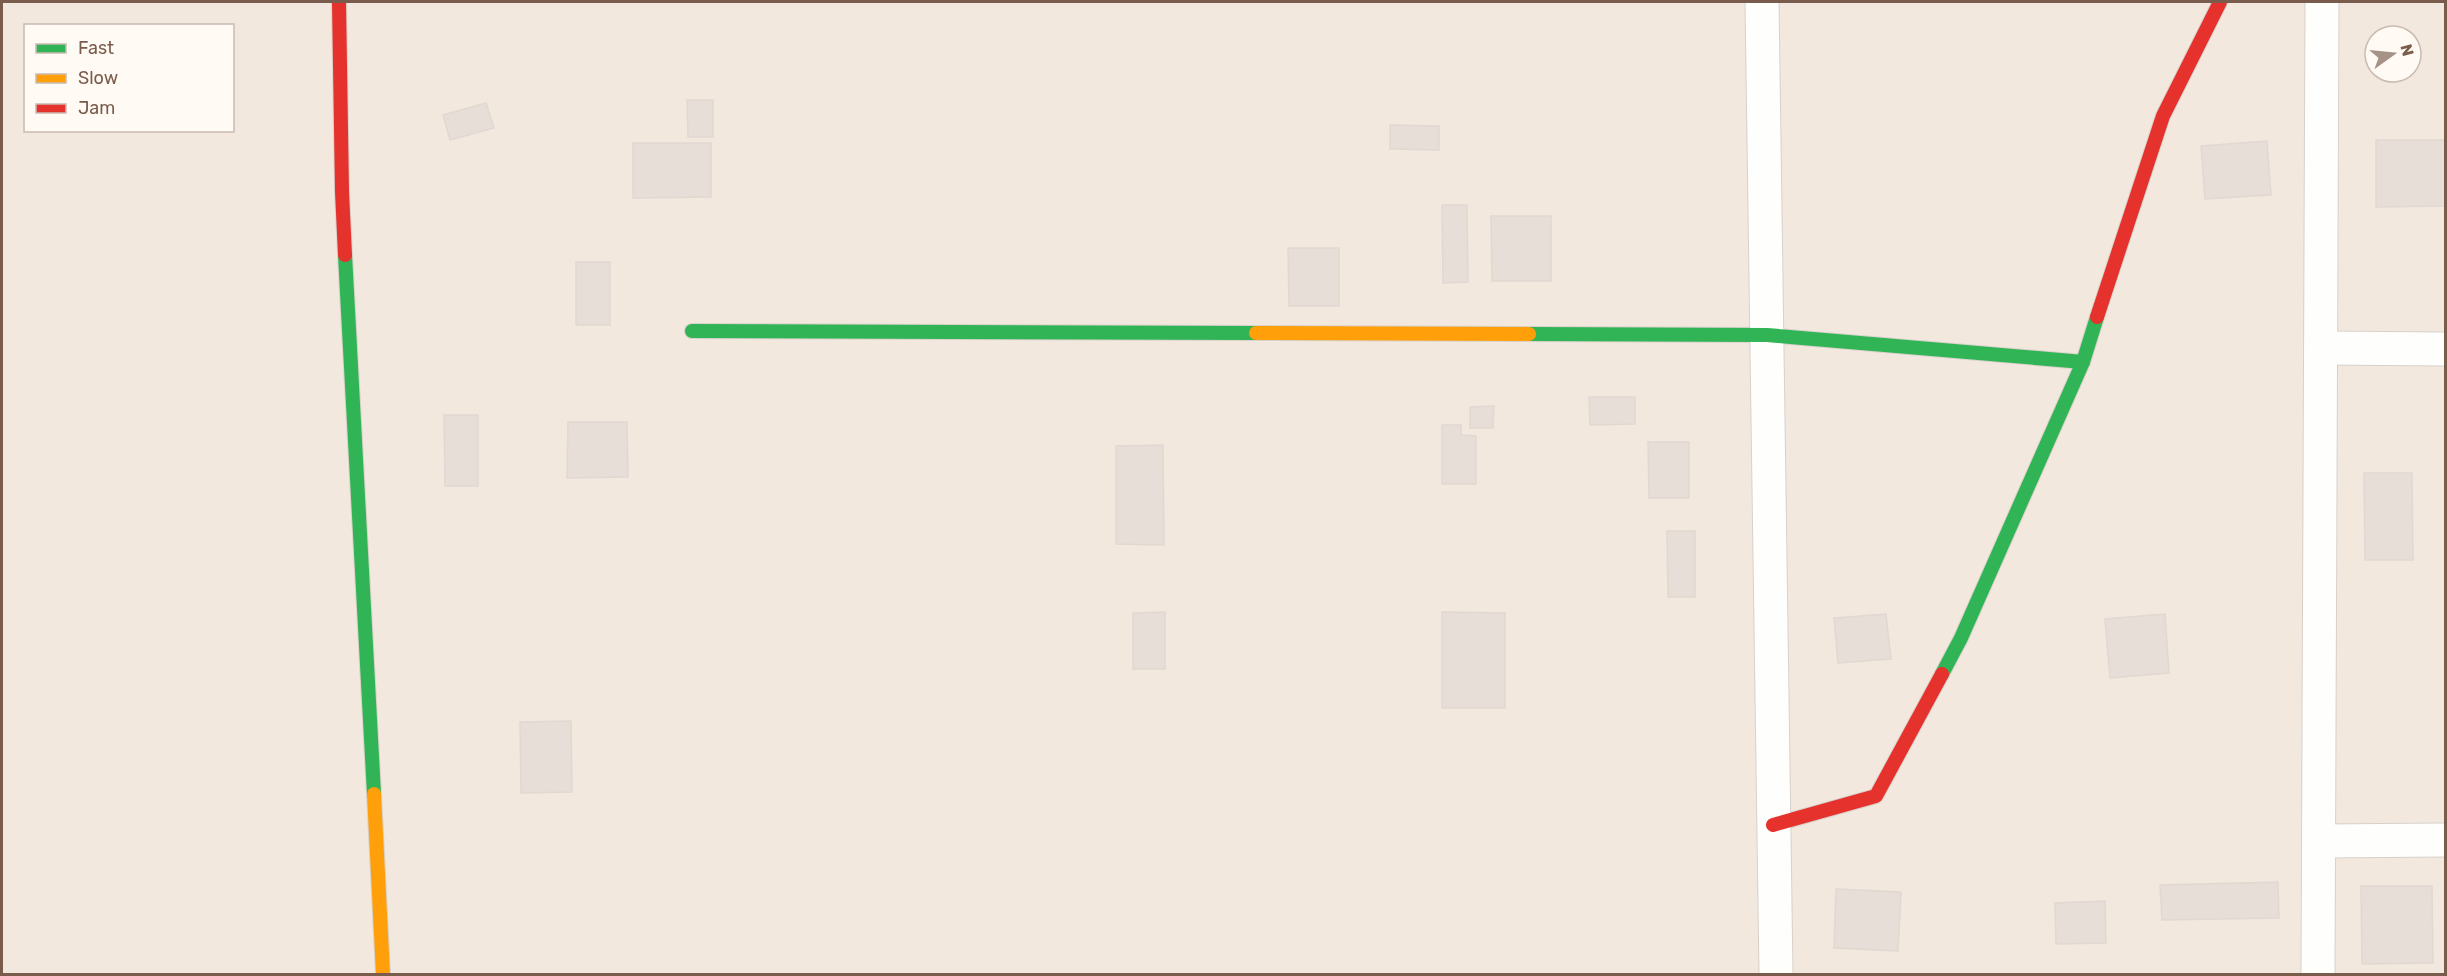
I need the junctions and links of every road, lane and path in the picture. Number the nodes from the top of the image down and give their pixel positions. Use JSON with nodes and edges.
{"nodes":[{"id":1,"x":339,"y":2,"type":"edge"},
{"id":2,"x":1762,"y":2,"type":"edge"},
{"id":3,"x":2220,"y":2,"type":"edge"},
{"id":4,"x":2322,"y":2,"type":"edge"},
{"id":5,"x":692,"y":330,"type":"dead end"},
{"id":6,"x":1767,"y":335,"type":"junction"},
{"id":7,"x":2321,"y":348,"type":"junction"},
{"id":8,"x":2445,"y":349,"type":"edge"},
{"id":9,"x":2083,"y":362,"type":"junction"},
{"id":10,"x":1773,"y":825,"type":"junction"},
{"id":11,"x":2445,"y":840,"type":"edge"},
{"id":12,"x":2319,"y":842,"type":"junction"},
{"id":13,"x":383,"y":975,"type":"edge"},
{"id":14,"x":1776,"y":975,"type":"edge"},
{"id":15,"x":2318,"y":975,"type":"edge"}],
"edges":[{"from":1,"to":13,"type":"street"},
{"from":2,"to":6,"type":"street"},
{"from":3,"to":9,"type":"street"},
{"from":4,"to":7,"type":"street"},
{"from":5,"to":6,"type":"street"},
{"from":6,"to":9,"type":"street"},
{"from":6,"to":10,"type":"street"},
{"from":7,"to":8,"type":"street"},
{"from":7,"to":12,"type":"street"},
{"from":9,"to":10,"type":"street"},
{"from":10,"to":14,"type":"street"},
{"from":11,"to":12,"type":"street"},
{"from":12,"to":15,"type":"street"}]}
